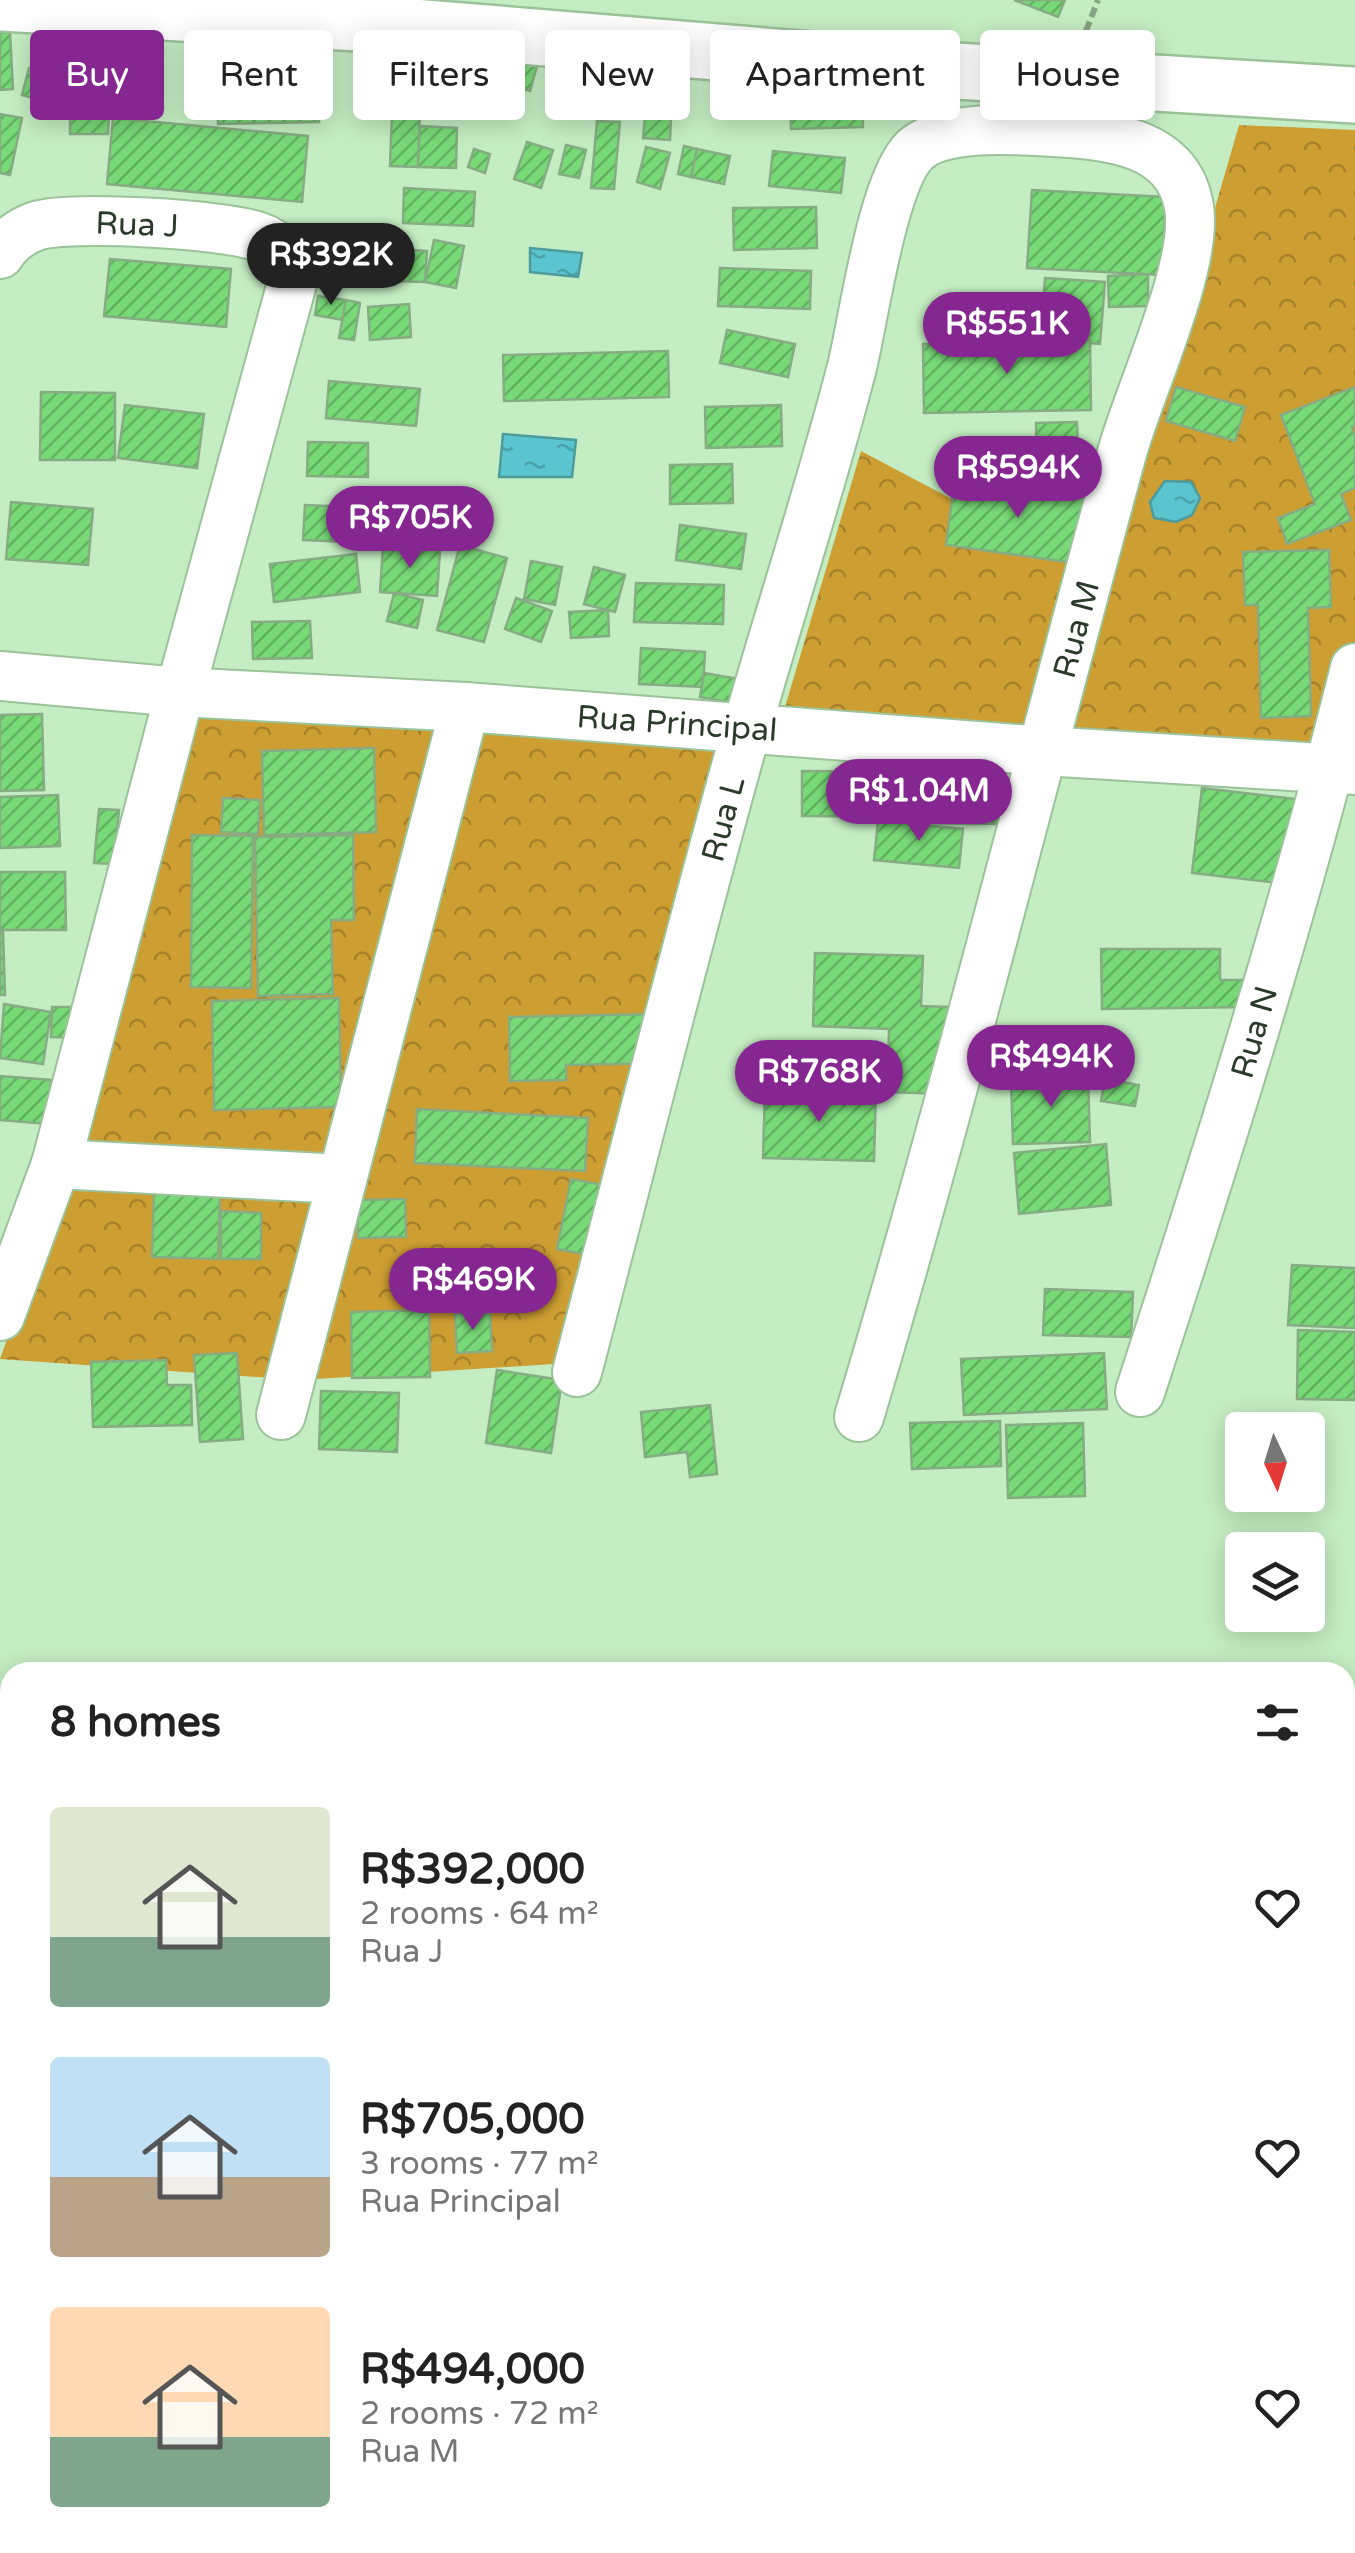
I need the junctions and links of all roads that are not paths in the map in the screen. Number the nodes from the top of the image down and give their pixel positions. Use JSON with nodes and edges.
{"nodes":[{"id":1,"x":0,"y":3,"type":"edge"},
{"id":2,"x":286,"y":10,"type":"edge"},
{"id":3,"x":1355,"y":95,"type":"edge"},
{"id":4,"x":0,"y":254,"type":"edge"},
{"id":5,"x":874,"y":266,"type":"joint"},
{"id":6,"x":1355,"y":668,"type":"edge"},
{"id":7,"x":0,"y":676,"type":"edge"},
{"id":8,"x":180,"y":692,"type":"junction"},
{"id":9,"x":465,"y":706,"type":"junction"},
{"id":10,"x":747,"y":729,"type":"junction"},
{"id":11,"x":1044,"y":751,"type":"junction"},
{"id":12,"x":1343,"y":768,"type":"edge"},
{"id":13,"x":56,"y":1164,"type":"junction"},
{"id":14,"x":342,"y":1179,"type":"junction"},
{"id":15,"x":0,"y":1316,"type":"edge"},
{"id":16,"x":577,"y":1372,"type":"dead end"},
{"id":17,"x":1140,"y":1392,"type":"dead end"},
{"id":18,"x":281,"y":1415,"type":"dead end"},
{"id":19,"x":858,"y":1417,"type":"dead end"}],
"edges":[{"from":1,"to":2,"type":"main road"},
{"from":2,"to":3,"type":"main road"},
{"from":4,"to":8,"type":"street","name":"Rua J"},
{"from":5,"to":10,"type":"street","name":"Rua L"},
{"from":5,"to":11,"type":"street","name":"Rua M"},
{"from":6,"to":12,"type":"street","name":"Rua N"},
{"from":7,"to":8,"type":"street","name":"Rua Principal"},
{"from":8,"to":9,"type":"street","name":"Rua Principal"},
{"from":8,"to":13,"type":"street","name":"Rua J"},
{"from":9,"to":10,"type":"street","name":"Rua Principal"},
{"from":9,"to":14,"type":"street"},
{"from":10,"to":11,"type":"street","name":"Rua Principal"},
{"from":10,"to":16,"type":"street","name":"Rua L"},
{"from":11,"to":12,"type":"street","name":"Rua Principal"},
{"from":11,"to":19,"type":"street","name":"Rua M"},
{"from":12,"to":17,"type":"street","name":"Rua N"},
{"from":13,"to":14,"type":"street"},
{"from":13,"to":15,"type":"street","name":"Rua J"},
{"from":14,"to":18,"type":"street"}]}
